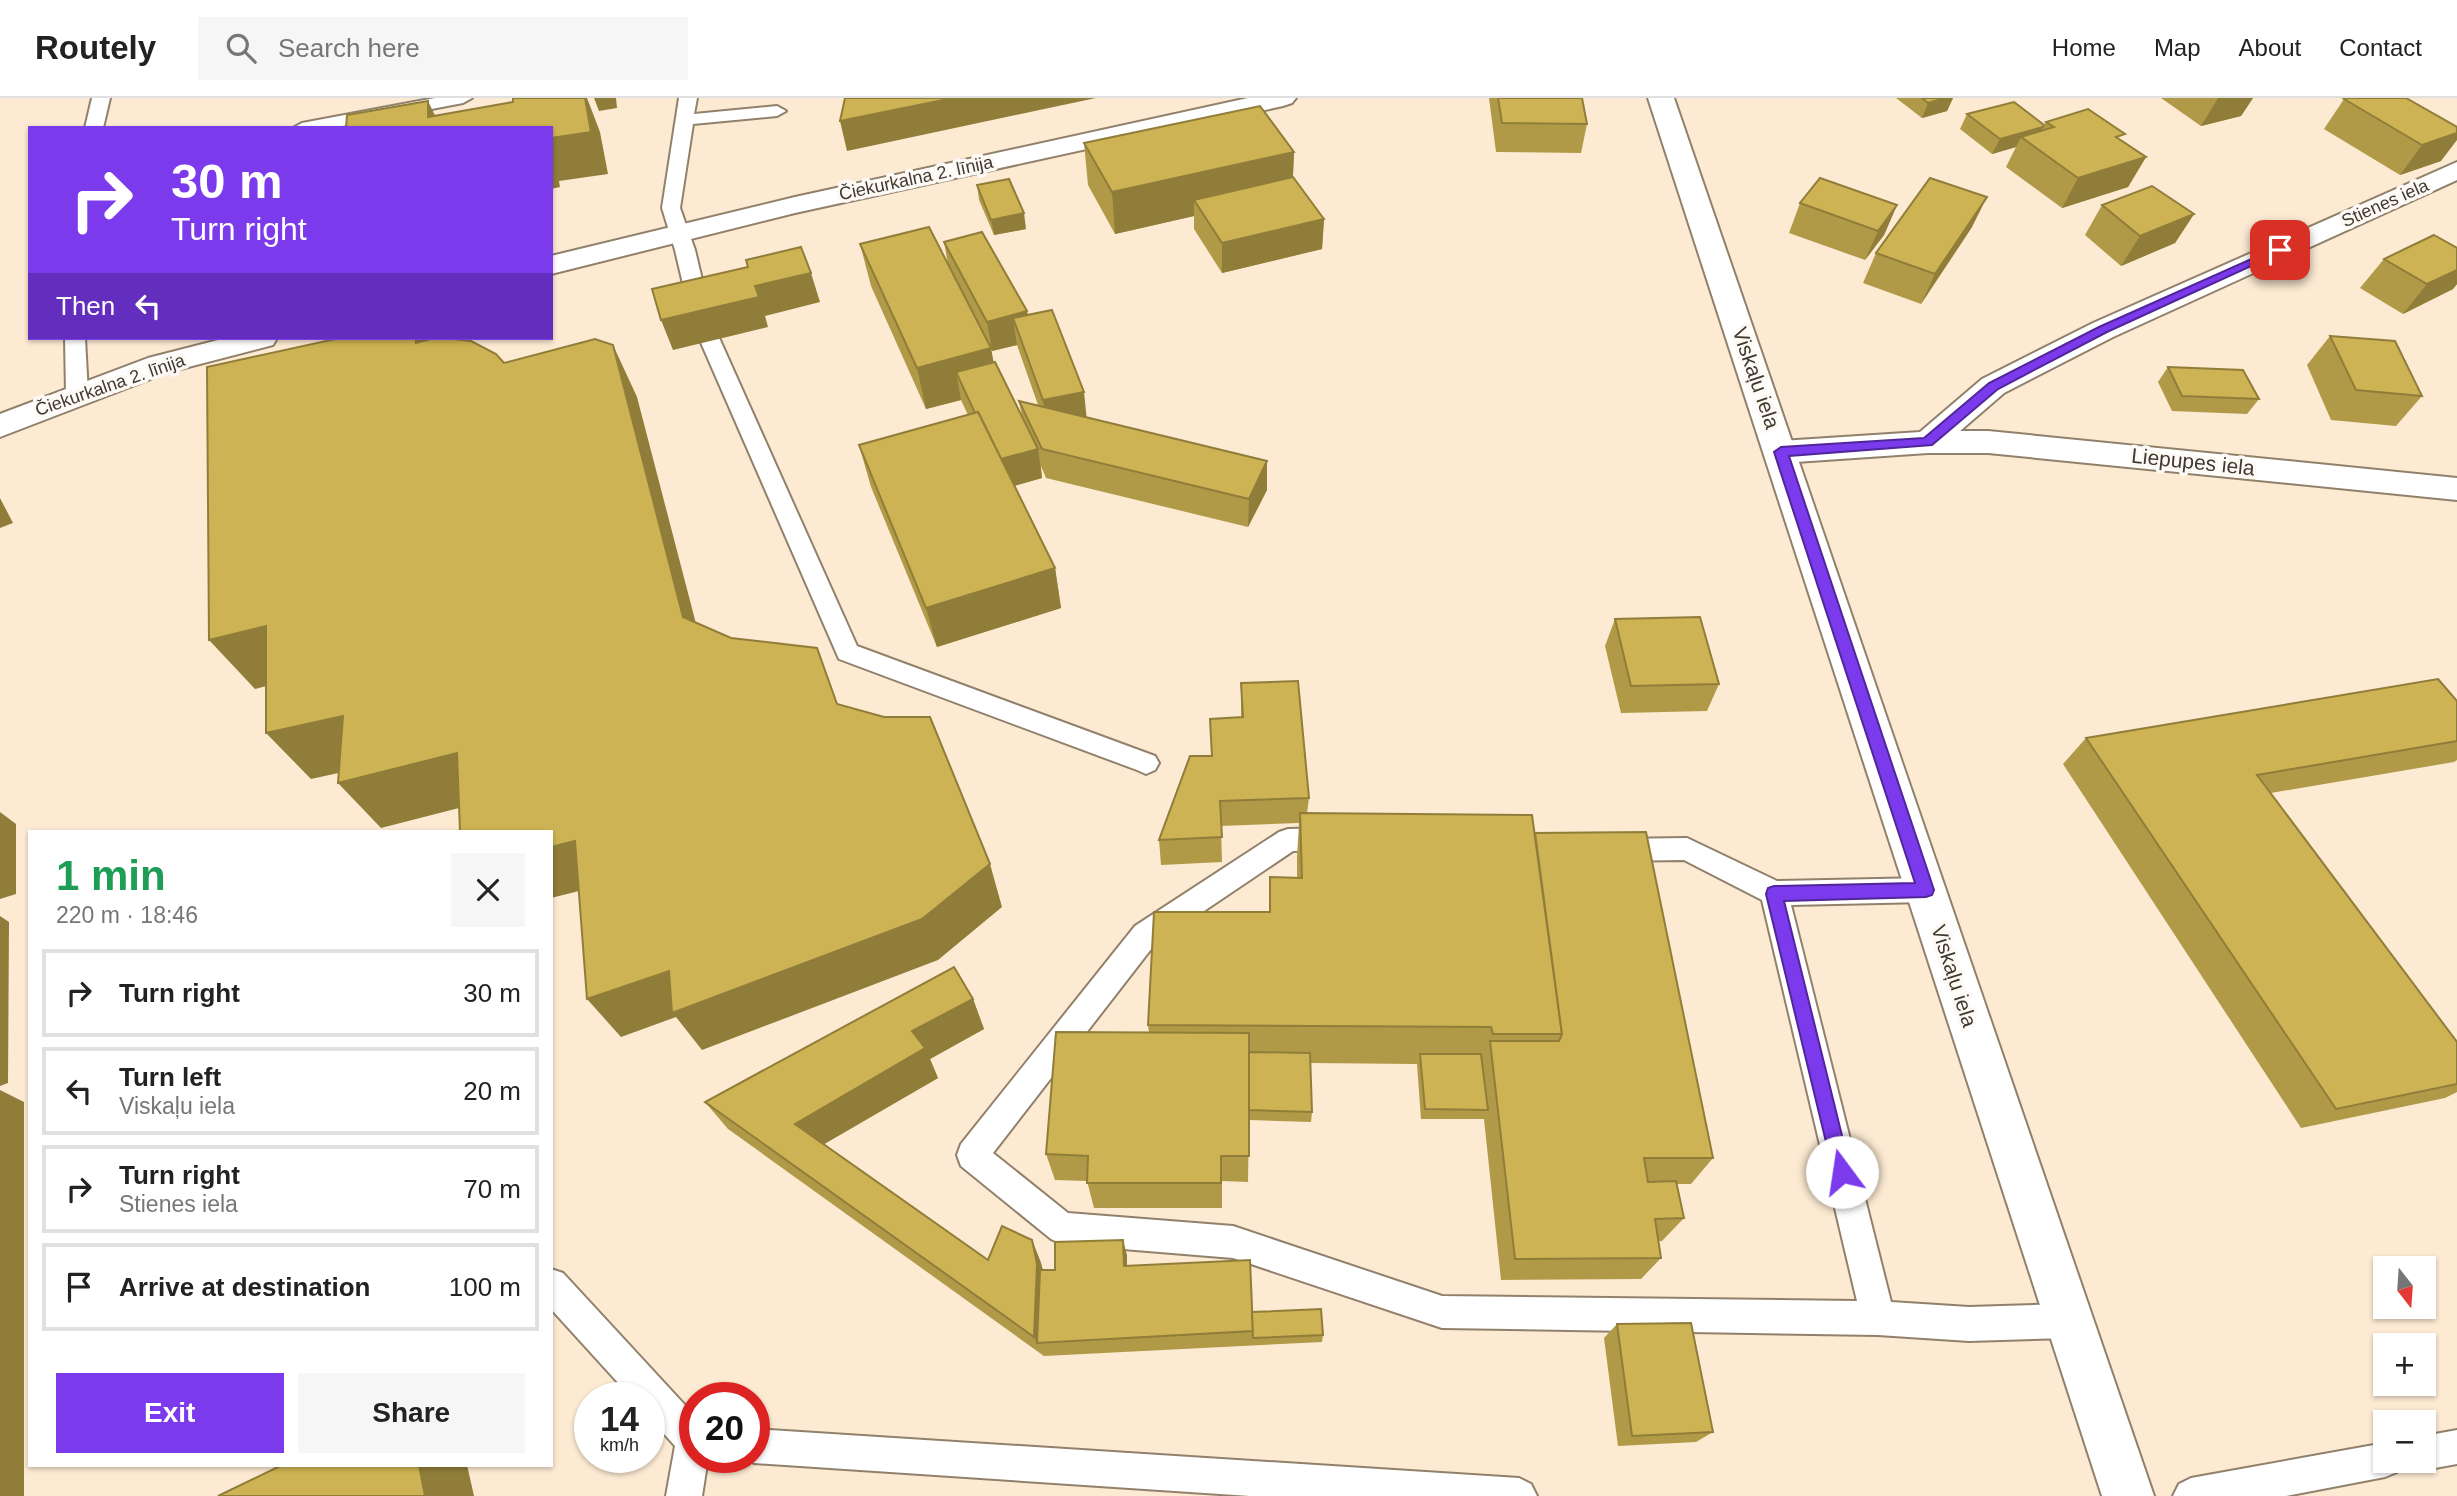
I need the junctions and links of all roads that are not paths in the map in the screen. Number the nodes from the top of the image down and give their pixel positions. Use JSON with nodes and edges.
{"nodes":[{"id":1,"x":101,"y":98,"type":"edge"},
{"id":2,"x":463,"y":98,"type":"edge"},
{"id":3,"x":688,"y":98,"type":"edge"},
{"id":4,"x":1283,"y":98,"type":"edge"},
{"id":5,"x":1661,"y":98,"type":"edge"},
{"id":6,"x":776,"y":111,"type":"dead end"},
{"id":7,"x":685,"y":120,"type":"junction"},
{"id":8,"x":94,"y":126,"type":"edge"},
{"id":9,"x":313,"y":126,"type":"edge"},
{"id":10,"x":2453,"y":156,"type":"edge"},
{"id":11,"x":679,"y":233,"type":"junction"},
{"id":12,"x":553,"y":264,"type":"edge"},
{"id":13,"x":75,"y":340,"type":"edge"},
{"id":14,"x":254,"y":340,"type":"edge"},
{"id":15,"x":77,"y":394,"type":"junction"},
{"id":16,"x":0,"y":426,"type":"edge"},
{"id":17,"x":1928,"y":442,"type":"junction"},
{"id":18,"x":1781,"y":452,"type":"junction"},
{"id":19,"x":2457,"y":489,"type":"edge"},
{"id":20,"x":1146,"y":763,"type":"dead end"},
{"id":21,"x":1358,"y":838,"type":"edge"},
{"id":22,"x":1584,"y":850,"type":"edge"},
{"id":23,"x":1926,"y":890,"type":"junction"},
{"id":24,"x":1774,"y":894,"type":"junction"},
{"id":25,"x":553,"y":1288,"type":"edge"},
{"id":26,"x":1878,"y":1318,"type":"junction"},
{"id":27,"x":2069,"y":1321,"type":"junction"},
{"id":28,"x":679,"y":1426,"type":"edge"},
{"id":29,"x":770,"y":1447,"type":"edge"},
{"id":30,"x":2457,"y":1447,"type":"edge"},
{"id":31,"x":2436,"y":1451,"type":"edge"},
{"id":32,"x":2373,"y":1462,"type":"edge"},
{"id":33,"x":688,"y":1473,"type":"edge"},
{"id":34,"x":684,"y":1496,"type":"edge"},
{"id":35,"x":1519,"y":1496,"type":"edge"},
{"id":36,"x":2128,"y":1496,"type":"edge"},
{"id":37,"x":2191,"y":1496,"type":"edge"}],
"edges":[{"from":1,"to":8,"type":"lane"},
{"from":2,"to":9,"type":"lane"},
{"from":3,"to":7,"type":"lane"},
{"from":4,"to":11,"type":"street","name":"Čiekurkalna 2. līnija"},
{"from":5,"to":18,"type":"street","name":"Viskaļu iela"},
{"from":6,"to":7,"type":"lane"},
{"from":7,"to":11,"type":"lane"},
{"from":10,"to":17,"type":"street","name":"Stienes iela"},
{"from":11,"to":12,"type":"street","name":"Čiekurkalna 2. līnija"},
{"from":11,"to":20,"type":"lane"},
{"from":13,"to":15,"type":"lane"},
{"from":14,"to":15,"type":"street","name":"Čiekurkalna 2. līnija"},
{"from":15,"to":16,"type":"street","name":"Čiekurkalna 2. līnija"},
{"from":17,"to":18,"type":"street"},
{"from":17,"to":19,"type":"street","name":"Liepupes iela"},
{"from":18,"to":23,"type":"street","name":"Viskaļu iela"},
{"from":21,"to":26,"type":"lane"},
{"from":22,"to":24,"type":"lane"},
{"from":23,"to":24,"type":"lane"},
{"from":23,"to":27,"type":"street","name":"Viskaļu iela"},
{"from":24,"to":26,"type":"lane"},
{"from":25,"to":28,"type":"lane"},
{"from":26,"to":27,"type":"lane"},
{"from":27,"to":36,"type":"street","name":"Viskaļu iela"},
{"from":29,"to":35,"type":"lane"},
{"from":30,"to":31,"type":"lane"},
{"from":32,"to":37,"type":"lane"},
{"from":33,"to":34,"type":"lane"}]}
